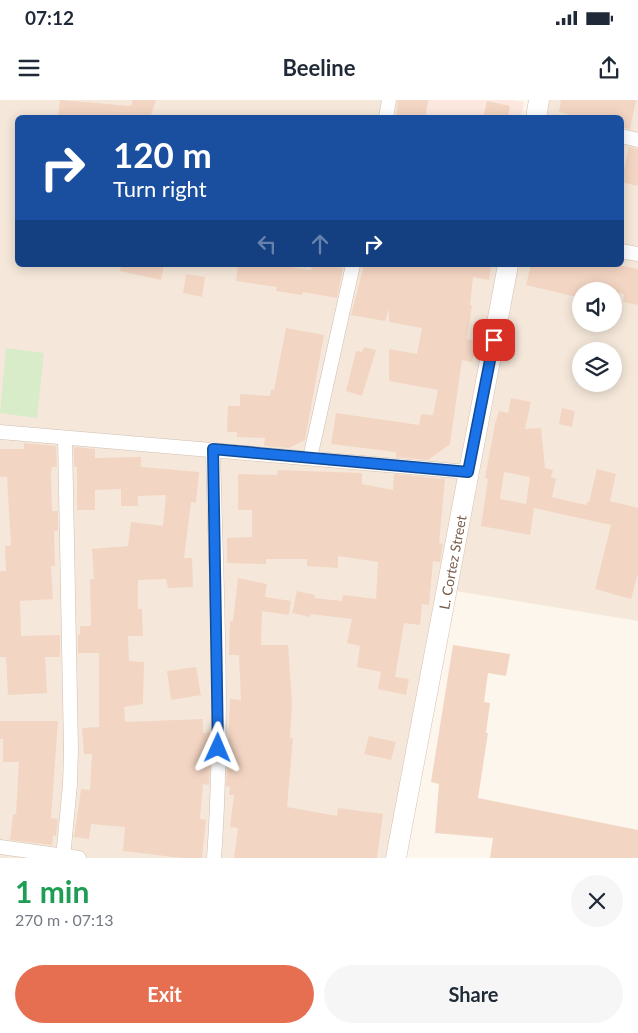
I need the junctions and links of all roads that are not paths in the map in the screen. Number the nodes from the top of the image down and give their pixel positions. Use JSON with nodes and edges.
{"nodes":[{"id":1,"x":389,"y":100,"type":"edge"},
{"id":2,"x":539,"y":100,"type":"edge"},
{"id":3,"x":386,"y":115,"type":"edge"},
{"id":4,"x":536,"y":115,"type":"edge"},
{"id":5,"x":624,"y":137,"type":"edge"},
{"id":6,"x":638,"y":140,"type":"edge"},
{"id":7,"x":624,"y":252,"type":"edge"},
{"id":8,"x":638,"y":254,"type":"edge"},
{"id":9,"x":353,"y":267,"type":"edge"},
{"id":10,"x":508,"y":267,"type":"edge"},
{"id":11,"x":0,"y":432,"type":"edge"},
{"id":12,"x":65,"y":438,"type":"junction"},
{"id":13,"x":213,"y":449,"type":"junction"},
{"id":14,"x":310,"y":458,"type":"junction"},
{"id":15,"x":468,"y":472,"type":"junction"},
{"id":16,"x":0,"y":847,"type":"edge"},
{"id":17,"x":63,"y":857,"type":"edge"},
{"id":18,"x":79,"y":858,"type":"edge"},
{"id":19,"x":214,"y":858,"type":"edge"},
{"id":20,"x":396,"y":858,"type":"edge"}],
"edges":[{"from":1,"to":3,"type":"street"},
{"from":2,"to":4,"type":"main road"},
{"from":5,"to":6,"type":"street"},
{"from":7,"to":8,"type":"street"},
{"from":9,"to":14,"type":"street"},
{"from":10,"to":15,"type":"main road","name":"L. Cortez Street"},
{"from":11,"to":12,"type":"street"},
{"from":12,"to":13,"type":"street"},
{"from":12,"to":17,"type":"street"},
{"from":13,"to":14,"type":"street"},
{"from":13,"to":19,"type":"street"},
{"from":14,"to":15,"type":"street"},
{"from":15,"to":20,"type":"main road","name":"L. Cortez Street"},
{"from":16,"to":17,"type":"street"},
{"from":17,"to":18,"type":"street"}]}
